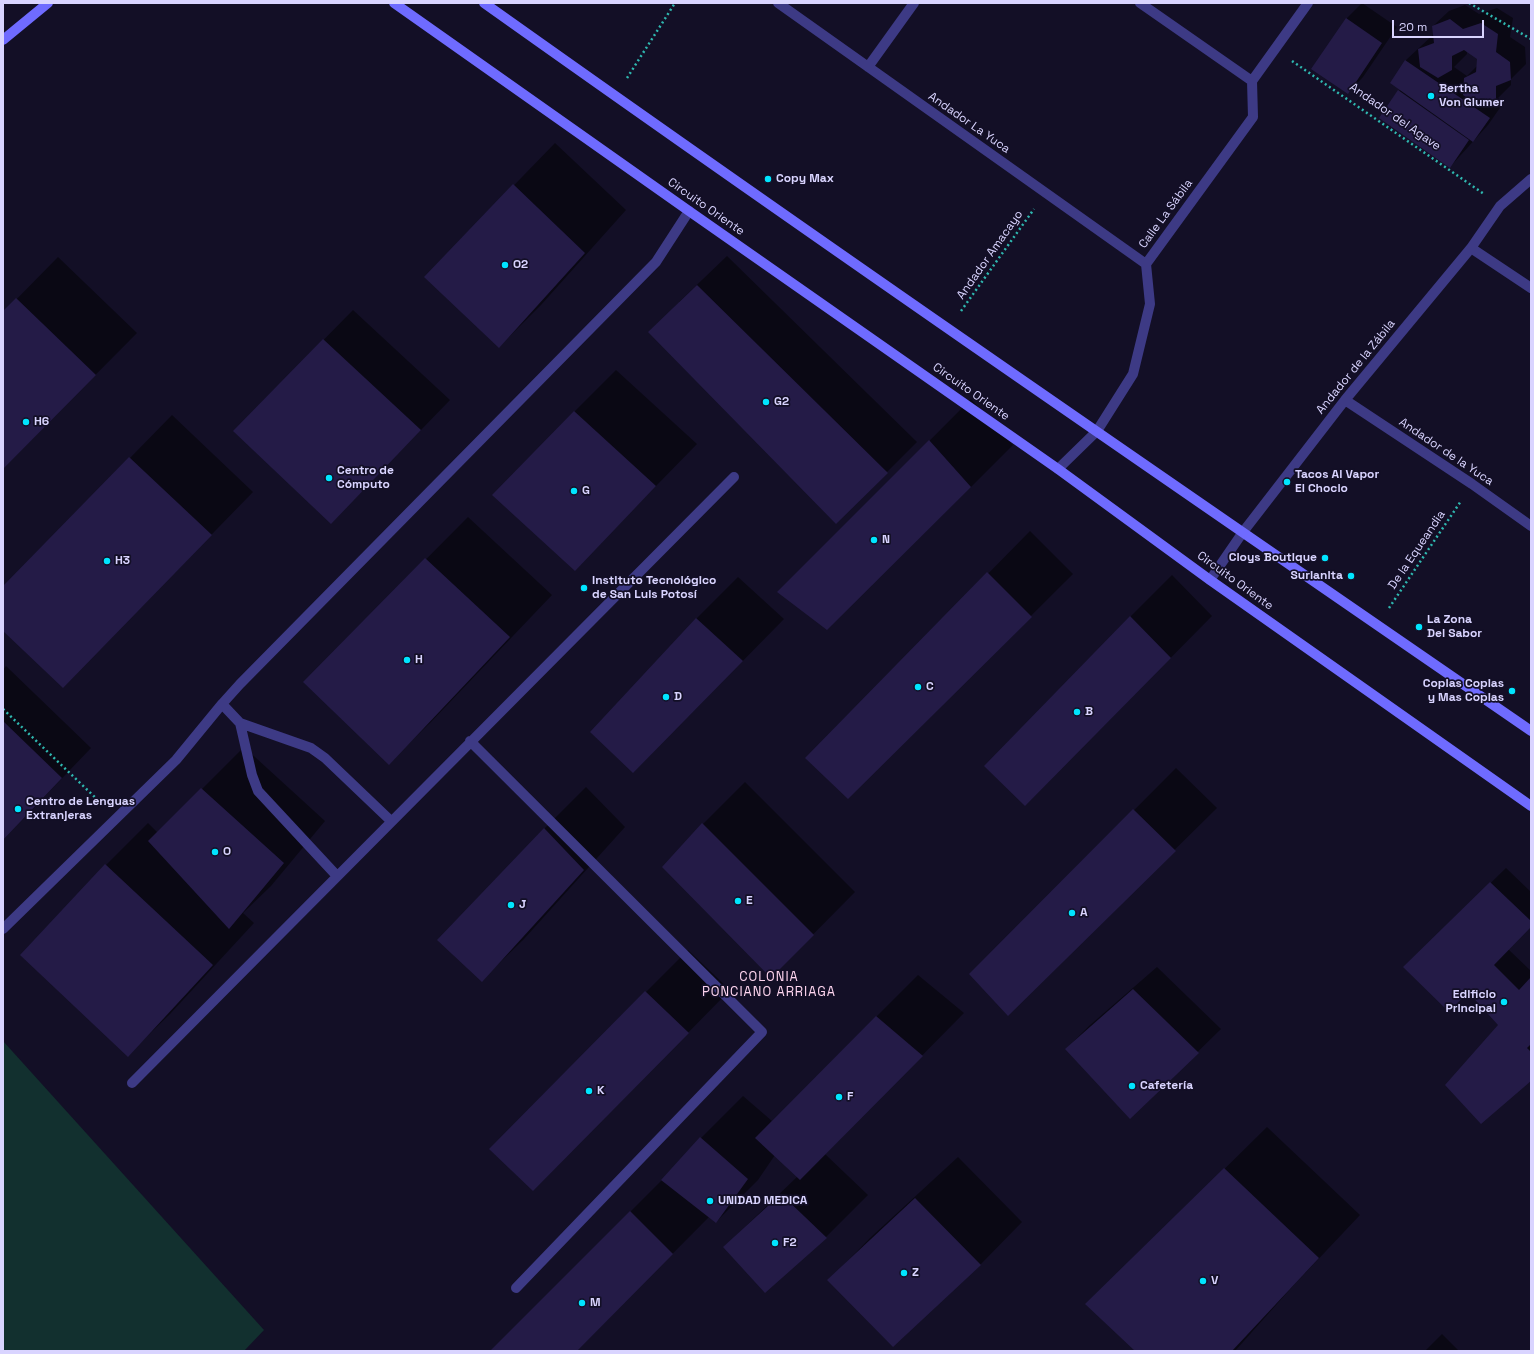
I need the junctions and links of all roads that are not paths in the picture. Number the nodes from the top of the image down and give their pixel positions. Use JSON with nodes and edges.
{"nodes":[{"id":1,"x":48,"y":3,"type":"edge"},
{"id":2,"x":394,"y":3,"type":"edge"},
{"id":3,"x":484,"y":3,"type":"edge"},
{"id":4,"x":778,"y":3,"type":"edge"},
{"id":5,"x":914,"y":3,"type":"edge"},
{"id":6,"x":1140,"y":3,"type":"edge"},
{"id":7,"x":1308,"y":3,"type":"edge"},
{"id":8,"x":3,"y":40,"type":"edge"},
{"id":9,"x":868,"y":67,"type":"junction"},
{"id":10,"x":1252,"y":81,"type":"junction"},
{"id":11,"x":1531,"y":179,"type":"edge"},
{"id":12,"x":688,"y":211,"type":"junction"},
{"id":13,"x":1471,"y":248,"type":"junction"},
{"id":14,"x":1146,"y":264,"type":"junction"},
{"id":15,"x":1531,"y":288,"type":"edge"},
{"id":16,"x":1345,"y":400,"type":"junction"},
{"id":17,"x":1097,"y":431,"type":"junction"},
{"id":18,"x":1058,"y":469,"type":"junction"},
{"id":19,"x":734,"y":477,"type":"dead end"},
{"id":20,"x":1531,"y":526,"type":"edge"},
{"id":21,"x":1243,"y":532,"type":"junction"},
{"id":22,"x":1210,"y":580,"type":"junction"},
{"id":23,"x":222,"y":704,"type":"junction"},
{"id":24,"x":240,"y":722,"type":"junction"},
{"id":25,"x":1531,"y":731,"type":"edge"},
{"id":26,"x":470,"y":741,"type":"junction"},
{"id":27,"x":1531,"y":806,"type":"edge"},
{"id":28,"x":391,"y":821,"type":"junction"},
{"id":29,"x":337,"y":876,"type":"junction"},
{"id":30,"x":3,"y":929,"type":"edge"},
{"id":31,"x":132,"y":1083,"type":"dead end"},
{"id":32,"x":516,"y":1288,"type":"dead end"}],
"edges":[{"from":1,"to":8,"type":"street"},
{"from":2,"to":12,"type":"street","name":"Circuito Oriente"},
{"from":3,"to":17,"type":"street"},
{"from":4,"to":9,"type":"street","name":"Andador La Yuca"},
{"from":5,"to":9,"type":"street"},
{"from":6,"to":10,"type":"street"},
{"from":7,"to":10,"type":"street"},
{"from":9,"to":14,"type":"street","name":"Andador La Yuca"},
{"from":10,"to":14,"type":"street","name":"Calle La Sábila"},
{"from":11,"to":13,"type":"street","name":"Andador de la Zábila"},
{"from":12,"to":18,"type":"street","name":"Circuito Oriente"},
{"from":12,"to":23,"type":"street"},
{"from":13,"to":15,"type":"street"},
{"from":13,"to":16,"type":"street","name":"Andador de la Zábila"},
{"from":14,"to":17,"type":"street","name":"Calle La Sábila"},
{"from":16,"to":20,"type":"street","name":"Andador de la Yuca"},
{"from":16,"to":21,"type":"street","name":"Andador de la Zábila"},
{"from":17,"to":18,"type":"street","name":"Calle La Sábila"},
{"from":17,"to":21,"type":"street"},
{"from":18,"to":22,"type":"street","name":"Circuito Oriente"},
{"from":19,"to":26,"type":"street"},
{"from":21,"to":22,"type":"street","name":"Andador de la Zábila"},
{"from":21,"to":25,"type":"street"},
{"from":22,"to":27,"type":"street","name":"Circuito Oriente"},
{"from":23,"to":24,"type":"street"},
{"from":23,"to":30,"type":"street"},
{"from":24,"to":28,"type":"street"},
{"from":24,"to":29,"type":"street"},
{"from":26,"to":28,"type":"street"},
{"from":26,"to":32,"type":"street"},
{"from":28,"to":29,"type":"street"},
{"from":29,"to":31,"type":"street"}]}
